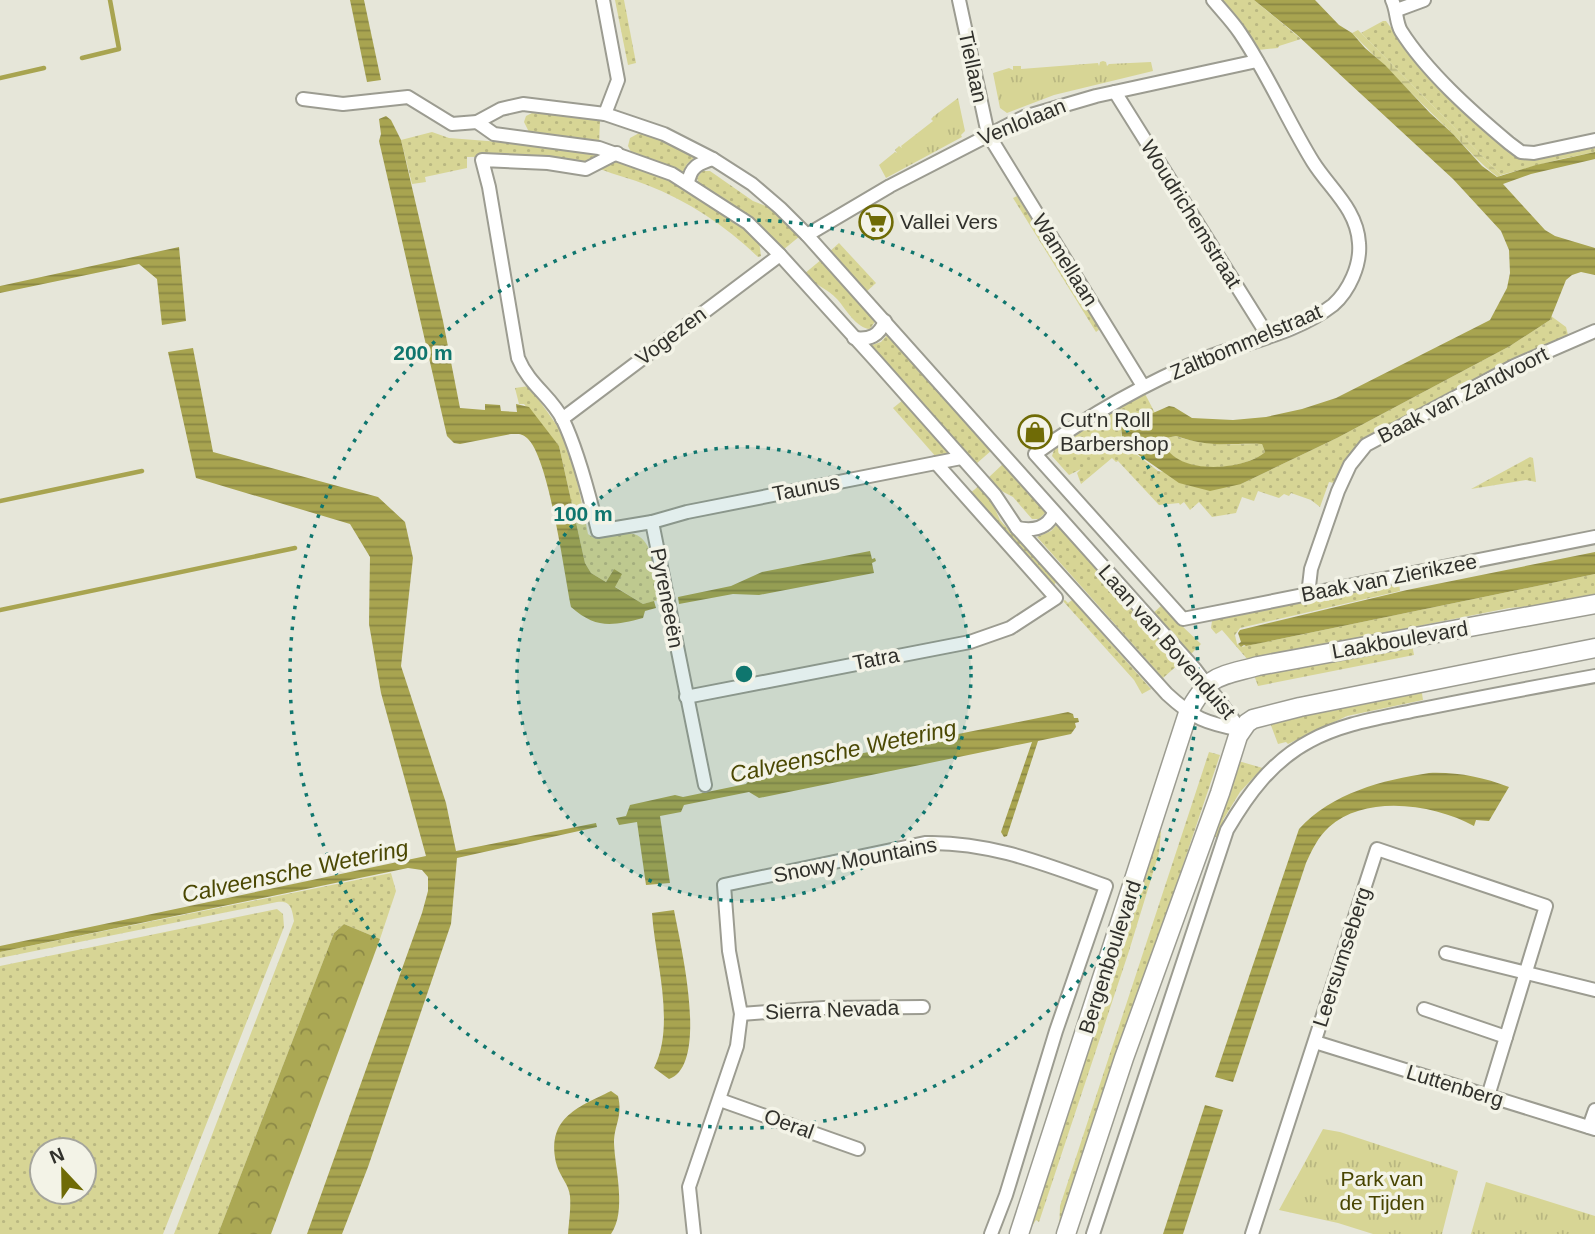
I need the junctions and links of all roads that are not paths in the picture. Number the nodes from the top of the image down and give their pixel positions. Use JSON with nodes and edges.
{"nodes":[{"id":1,"x":603,"y":0,"type":"edge"},
{"id":2,"x":959,"y":0,"type":"edge"},
{"id":3,"x":1213,"y":0,"type":"edge"},
{"id":4,"x":1424,"y":0,"type":"edge"},
{"id":5,"x":1395,"y":5,"type":"edge"},
{"id":6,"x":1257,"y":61,"type":"junction"},
{"id":7,"x":1115,"y":92,"type":"junction"},
{"id":8,"x":303,"y":99,"type":"dead end"},
{"id":9,"x":605,"y":114,"type":"junction"},
{"id":10,"x":477,"y":122,"type":"junction"},
{"id":11,"x":988,"y":134,"type":"junction"},
{"id":12,"x":1595,"y":140,"type":"edge"},
{"id":13,"x":617,"y":153,"type":"junction"},
{"id":14,"x":713,"y":159,"type":"junction"},
{"id":15,"x":688,"y":183,"type":"junction"},
{"id":16,"x":807,"y":235,"type":"junction"},
{"id":17,"x":780,"y":255,"type":"junction"},
{"id":18,"x":885,"y":321,"type":"junction"},
{"id":19,"x":1595,"y":331,"type":"edge"},
{"id":20,"x":1268,"y":336,"type":"junction"},
{"id":21,"x":854,"y":338,"type":"junction"},
{"id":22,"x":1143,"y":386,"type":"junction"},
{"id":23,"x":562,"y":419,"type":"junction"},
{"id":24,"x":1035,"y":454,"type":"joint"},
{"id":25,"x":961,"y":458,"type":"junction"},
{"id":26,"x":936,"y":463,"type":"junction"},
{"id":27,"x":1054,"y":513,"type":"junction"},
{"id":28,"x":652,"y":522,"type":"junction"},
{"id":29,"x":1017,"y":528,"type":"junction"},
{"id":30,"x":1595,"y":537,"type":"edge"},
{"id":31,"x":1308,"y":595,"type":"junction"},
{"id":32,"x":1595,"y":604,"type":"edge"},
{"id":33,"x":1183,"y":619,"type":"joint"},
{"id":34,"x":1595,"y":648,"type":"edge"},
{"id":35,"x":1595,"y":676,"type":"edge"},
{"id":36,"x":1207,"y":684,"type":"junction"},
{"id":37,"x":686,"y":697,"type":"junction"},
{"id":38,"x":1188,"y":713,"type":"junction"},
{"id":39,"x":1241,"y":730,"type":"junction"},
{"id":40,"x":705,"y":785,"type":"dead end"},
{"id":41,"x":1106,"y":886,"type":"joint"},
{"id":42,"x":1446,"y":953,"type":"dead end"},
{"id":43,"x":1526,"y":972,"type":"junction"},
{"id":44,"x":1595,"y":990,"type":"edge"},
{"id":45,"x":923,"y":1007,"type":"dead end"},
{"id":46,"x":1424,"y":1009,"type":"dead end"},
{"id":47,"x":741,"y":1014,"type":"junction"},
{"id":48,"x":1506,"y":1037,"type":"junction"},
{"id":49,"x":1315,"y":1042,"type":"junction"},
{"id":50,"x":1488,"y":1096,"type":"junction"},
{"id":51,"x":720,"y":1100,"type":"junction"},
{"id":52,"x":1595,"y":1110,"type":"edge"},
{"id":53,"x":1592,"y":1128,"type":"edge"},
{"id":54,"x":858,"y":1149,"type":"dead end"},
{"id":55,"x":694,"y":1234,"type":"edge"},
{"id":56,"x":991,"y":1234,"type":"edge"},
{"id":57,"x":1019,"y":1234,"type":"edge"},
{"id":58,"x":1066,"y":1234,"type":"edge"},
{"id":59,"x":1093,"y":1234,"type":"edge"},
{"id":60,"x":1252,"y":1234,"type":"edge"}],
"edges":[{"from":1,"to":9,"type":"street"},
{"from":2,"to":11,"type":"street","name":"Tiellaan"},
{"from":3,"to":6,"type":"street","name":"Zaltbommelstraat"},
{"from":4,"to":5,"type":"street"},
{"from":5,"to":12,"type":"street"},
{"from":6,"to":7,"type":"street","name":"Venlolaan"},
{"from":6,"to":20,"type":"street","name":"Zaltbommelstraat"},
{"from":7,"to":11,"type":"street","name":"Venlolaan"},
{"from":7,"to":20,"type":"street","name":"Woudrichemstraat"},
{"from":8,"to":10,"type":"street","name":"Laan van Bovenduist"},
{"from":9,"to":10,"type":"street","name":"Laan van Bovenduist"},
{"from":9,"to":14,"type":"street","name":"Laan van Bovenduist"},
{"from":10,"to":13,"type":"street","name":"Laan van Bovenduist"},
{"from":11,"to":16,"type":"street","name":"Venlolaan"},
{"from":11,"to":22,"type":"street","name":"Wamellaan"},
{"from":13,"to":15,"type":"street","name":"Laan van Bovenduist"},
{"from":13,"to":23,"type":"street","name":"Pyreneeën"},
{"from":14,"to":15,"type":"street"},
{"from":14,"to":16,"type":"street","name":"Laan van Bovenduist"},
{"from":15,"to":17,"type":"street","name":"Laan van Bovenduist"},
{"from":16,"to":18,"type":"street","name":"Laan van Bovenduist"},
{"from":17,"to":21,"type":"street","name":"Laan van Bovenduist"},
{"from":17,"to":23,"type":"street","name":"Vogezen"},
{"from":18,"to":21,"type":"street"},
{"from":18,"to":27,"type":"street","name":"Laan van Bovenduist"},
{"from":19,"to":31,"type":"street","name":"Baak van Zandvoort"},
{"from":20,"to":22,"type":"street","name":"Zaltbommelstraat"},
{"from":21,"to":25,"type":"street","name":"Laan van Bovenduist"},
{"from":22,"to":24,"type":"street","name":"Zaltbommelstraat"},
{"from":23,"to":28,"type":"street","name":"Pyreneeën"},
{"from":24,"to":33,"type":"street","name":"Laan van Bovenduist"},
{"from":25,"to":26,"type":"street","name":"Taunus"},
{"from":25,"to":29,"type":"street","name":"Laan van Bovenduist"},
{"from":26,"to":28,"type":"street","name":"Taunus"},
{"from":26,"to":37,"type":"street","name":"Tatra"},
{"from":27,"to":29,"type":"street"},
{"from":27,"to":36,"type":"street","name":"Laan van Bovenduist"},
{"from":28,"to":37,"type":"street","name":"Pyreneeën"},
{"from":29,"to":38,"type":"street","name":"Laan van Bovenduist"},
{"from":30,"to":31,"type":"street","name":"Baak van Zierikzee"},
{"from":31,"to":33,"type":"street","name":"Baak van Zierikzee"},
{"from":32,"to":36,"type":"main road","name":"Laakboulevard"},
{"from":34,"to":39,"type":"main road"},
{"from":35,"to":59,"type":"street"},
{"from":36,"to":38,"type":"main road","name":"Bergenboulevard"},
{"from":36,"to":39,"type":"street","name":"Laan van Bovenduist"},
{"from":37,"to":40,"type":"street","name":"Pyreneeën"},
{"from":38,"to":39,"type":"street","name":"Laan van Bovenduist"},
{"from":38,"to":57,"type":"main road","name":"Bergenboulevard"},
{"from":39,"to":58,"type":"main road"},
{"from":41,"to":47,"type":"street","name":"Snowy Mountains"},
{"from":41,"to":56,"type":"street","name":"Bergenboulevard"},
{"from":42,"to":43,"type":"street"},
{"from":43,"to":44,"type":"street"},
{"from":43,"to":48,"type":"street"},
{"from":43,"to":49,"type":"street","name":"Leersumseberg"},
{"from":45,"to":47,"type":"street","name":"Sierra Nevada"},
{"from":46,"to":48,"type":"street"},
{"from":47,"to":51,"type":"street"},
{"from":48,"to":50,"type":"street"},
{"from":49,"to":50,"type":"street","name":"Luttenberg"},
{"from":49,"to":60,"type":"street","name":"Leersumseberg"},
{"from":50,"to":53,"type":"street","name":"Luttenberg"},
{"from":51,"to":54,"type":"street","name":"Oeral"},
{"from":51,"to":55,"type":"street"},
{"from":52,"to":53,"type":"street"}]}
